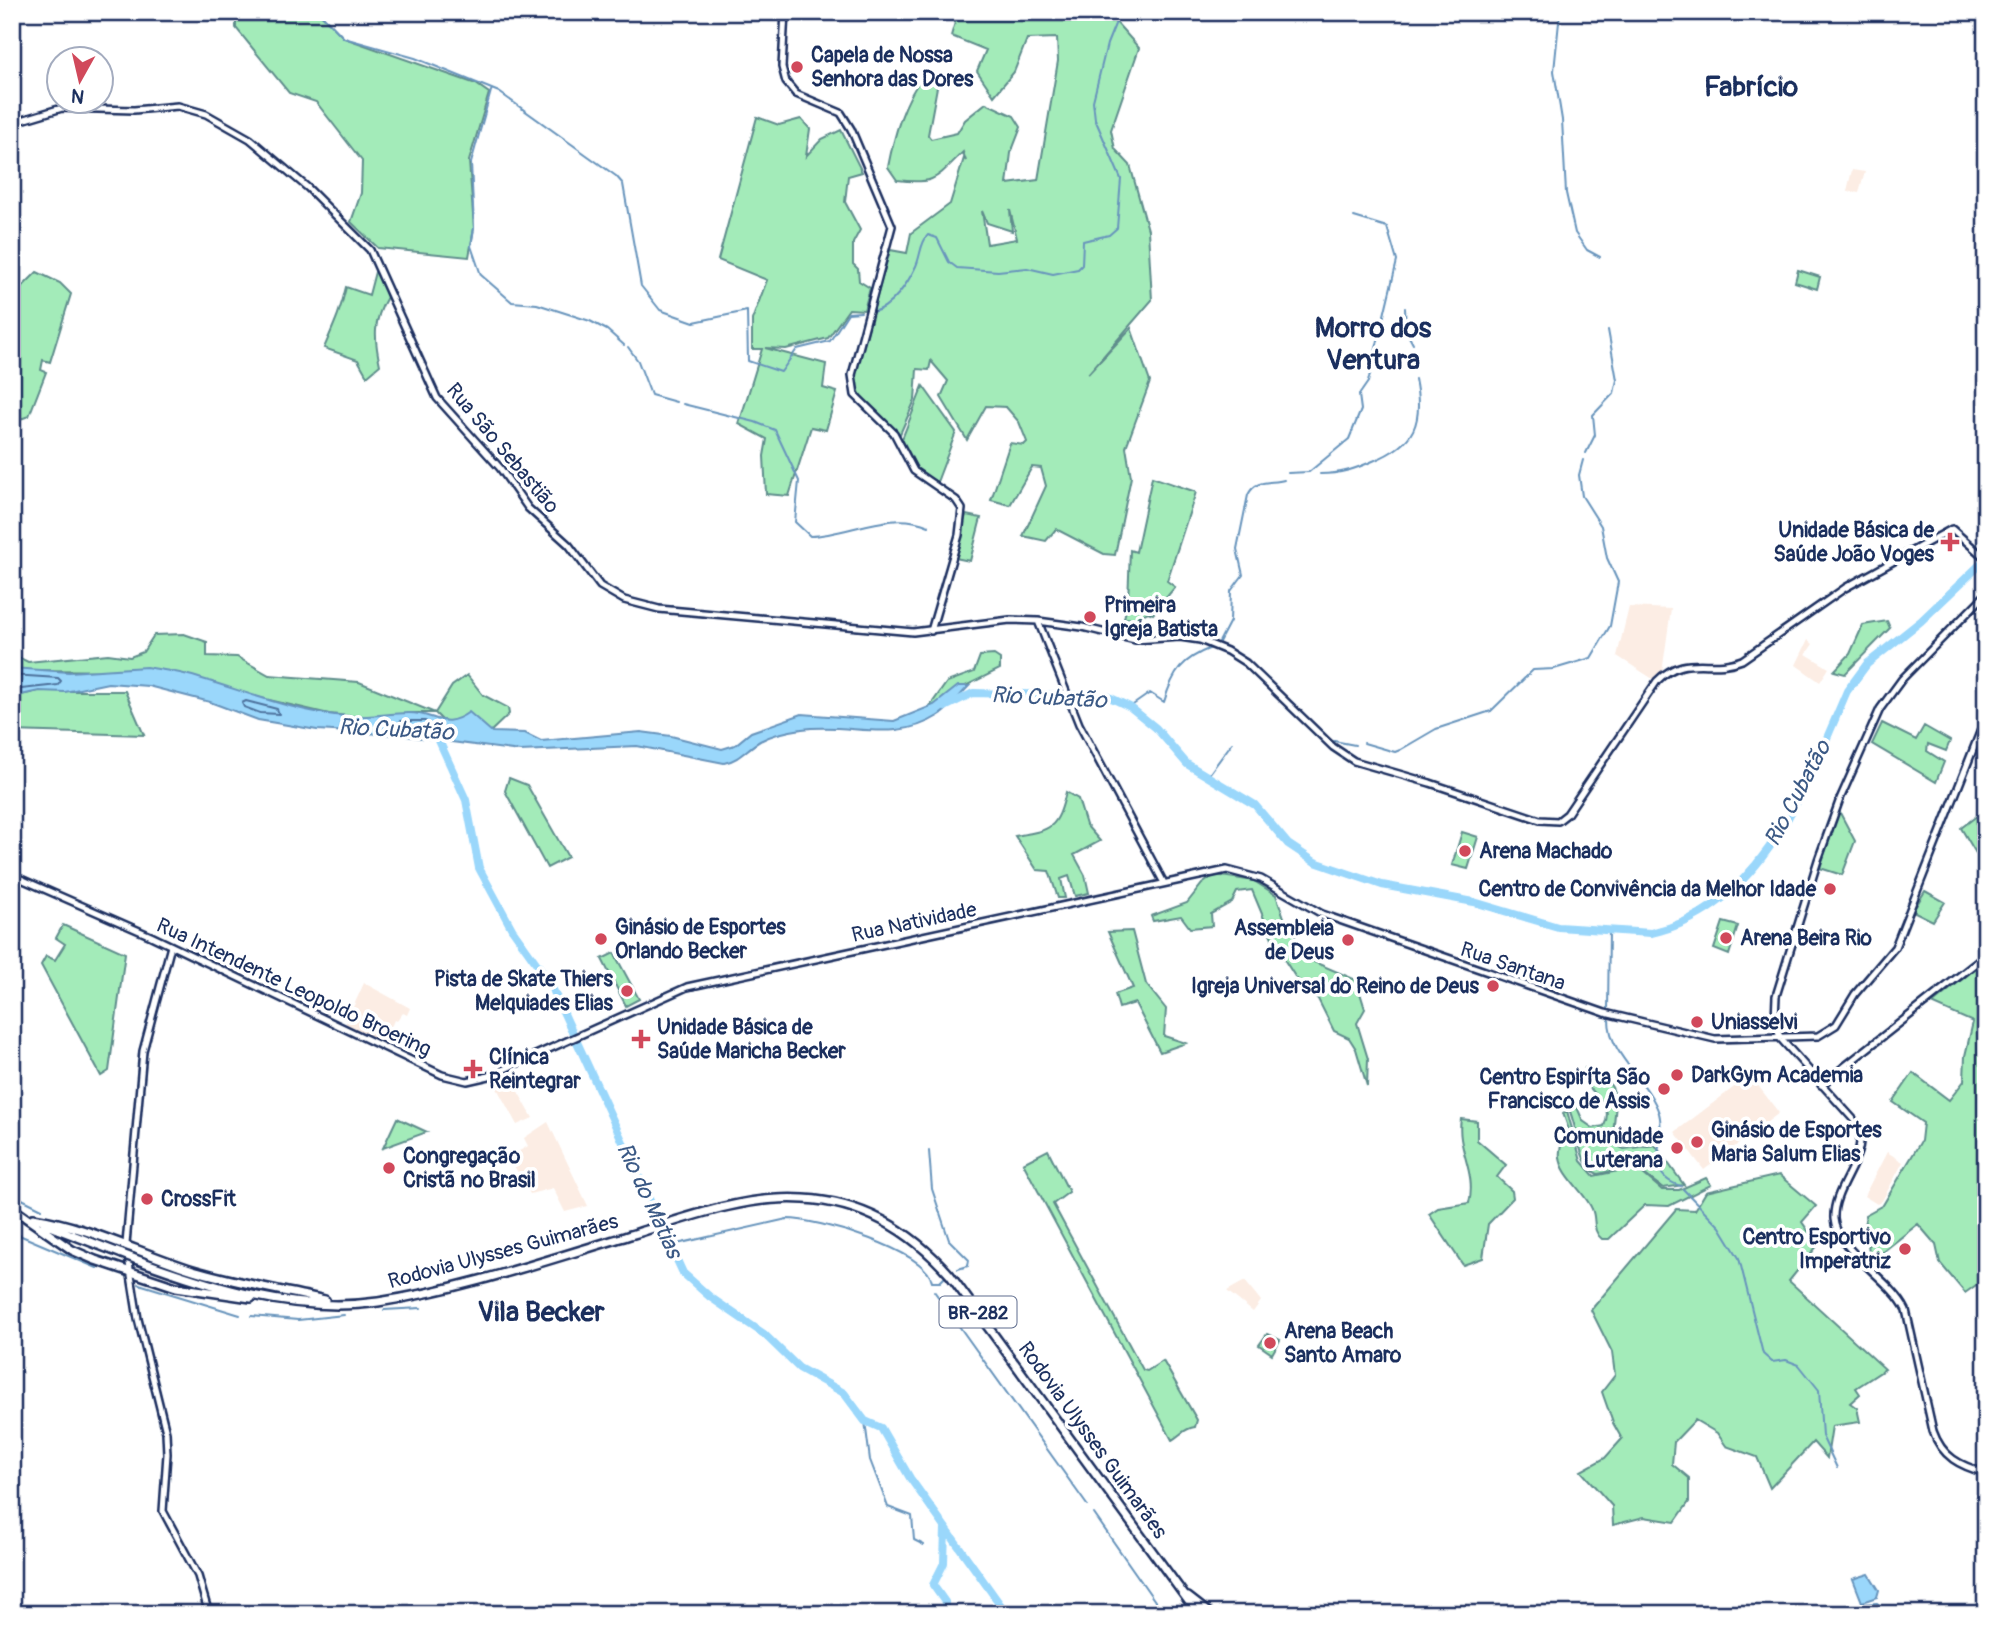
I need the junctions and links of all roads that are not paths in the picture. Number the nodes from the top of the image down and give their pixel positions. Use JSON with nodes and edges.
{"nodes":[{"id":1,"x":785,"y":12,"type":"edge"},
{"id":2,"x":12,"y":123,"type":"edge"},
{"id":3,"x":1986,"y":559,"type":"edge"},
{"id":4,"x":1986,"y":594,"type":"edge"},
{"id":5,"x":1038,"y":621,"type":"junction"},
{"id":6,"x":931,"y":631,"type":"junction"},
{"id":7,"x":1986,"y":717,"type":"edge"},
{"id":8,"x":1249,"y":874,"type":"joint"},
{"id":9,"x":12,"y":875,"type":"edge"},
{"id":10,"x":1164,"y":883,"type":"junction"},
{"id":11,"x":171,"y":946,"type":"junction"},
{"id":12,"x":1986,"y":955,"type":"edge"},
{"id":13,"x":1780,"y":1038,"type":"junction"},
{"id":14,"x":1793,"y":1038,"type":"junction"},
{"id":15,"x":564,"y":1042,"type":"joint"},
{"id":16,"x":1796,"y":1056,"type":"junction"},
{"id":17,"x":1821,"y":1084,"type":"junction"},
{"id":18,"x":12,"y":1207,"type":"edge"},
{"id":19,"x":33,"y":1218,"type":"junction"},
{"id":20,"x":127,"y":1244,"type":"junction"},
{"id":21,"x":130,"y":1272,"type":"junction"},
{"id":22,"x":283,"y":1301,"type":"junction"},
{"id":23,"x":342,"y":1304,"type":"junction"},
{"id":24,"x":1986,"y":1473,"type":"edge"},
{"id":25,"x":1182,"y":1591,"type":"junction"},
{"id":26,"x":209,"y":1614,"type":"edge"},
{"id":27,"x":1191,"y":1614,"type":"edge"},
{"id":28,"x":1198,"y":1614,"type":"edge"},
{"id":29,"x":1210,"y":1614,"type":"edge"}],
"edges":[{"from":1,"to":6,"type":"main road"},
{"from":2,"to":6,"type":"main road","name":"Rua São Sebastião"},
{"from":3,"to":5,"type":"main road","name":"Rua São Sebastião"},
{"from":4,"to":13,"type":"main road"},
{"from":5,"to":6,"type":"main road","name":"Rua São Sebastião"},
{"from":5,"to":10,"type":"main road"},
{"from":7,"to":14,"type":"main road","name":"Rua Santana"},
{"from":8,"to":10,"type":"main road","name":"Rua Natividade"},
{"from":8,"to":13,"type":"main road","name":"Rua Santana"},
{"from":9,"to":11,"type":"main road","name":"Rua Intendente Leopoldo Broering"},
{"from":10,"to":15,"type":"main road","name":"Rua Natividade"},
{"from":11,"to":15,"type":"main road","name":"Rua Intendente Leopoldo Broering"},
{"from":11,"to":20,"type":"main road"},
{"from":12,"to":17,"type":"main road"},
{"from":13,"to":14,"type":"main road","name":"Rua Santana"},
{"from":13,"to":16,"type":"main road"},
{"from":14,"to":16,"type":"main road"},
{"from":16,"to":17,"type":"main road"},
{"from":17,"to":24,"type":"main road"},
{"from":18,"to":19,"type":"highway","name":"Rodovia Ulysses Guimarães","number":"BR-282"},
{"from":18,"to":21,"type":"highway"},
{"from":19,"to":20,"type":"highway"},
{"from":19,"to":22,"type":"highway","name":"Rodovia Ulysses Guimarães","number":"BR-282","bridge":true},
{"from":20,"to":21,"type":"main road"},
{"from":20,"to":23,"type":"highway"},
{"from":21,"to":22,"type":"highway"},
{"from":21,"to":26,"type":"main road"},
{"from":22,"to":23,"type":"highway","name":"Rodovia Ulysses Guimarães","number":"BR-282"},
{"from":23,"to":25,"type":"highway","name":"Rodovia Ulysses Guimarães","number":"BR-282"},
{"from":25,"to":27,"type":"highway"},
{"from":25,"to":28,"type":"highway","name":"Rodovia Ulysses Guimarães","number":"BR-282"},
{"from":25,"to":29,"type":"highway"}]}
